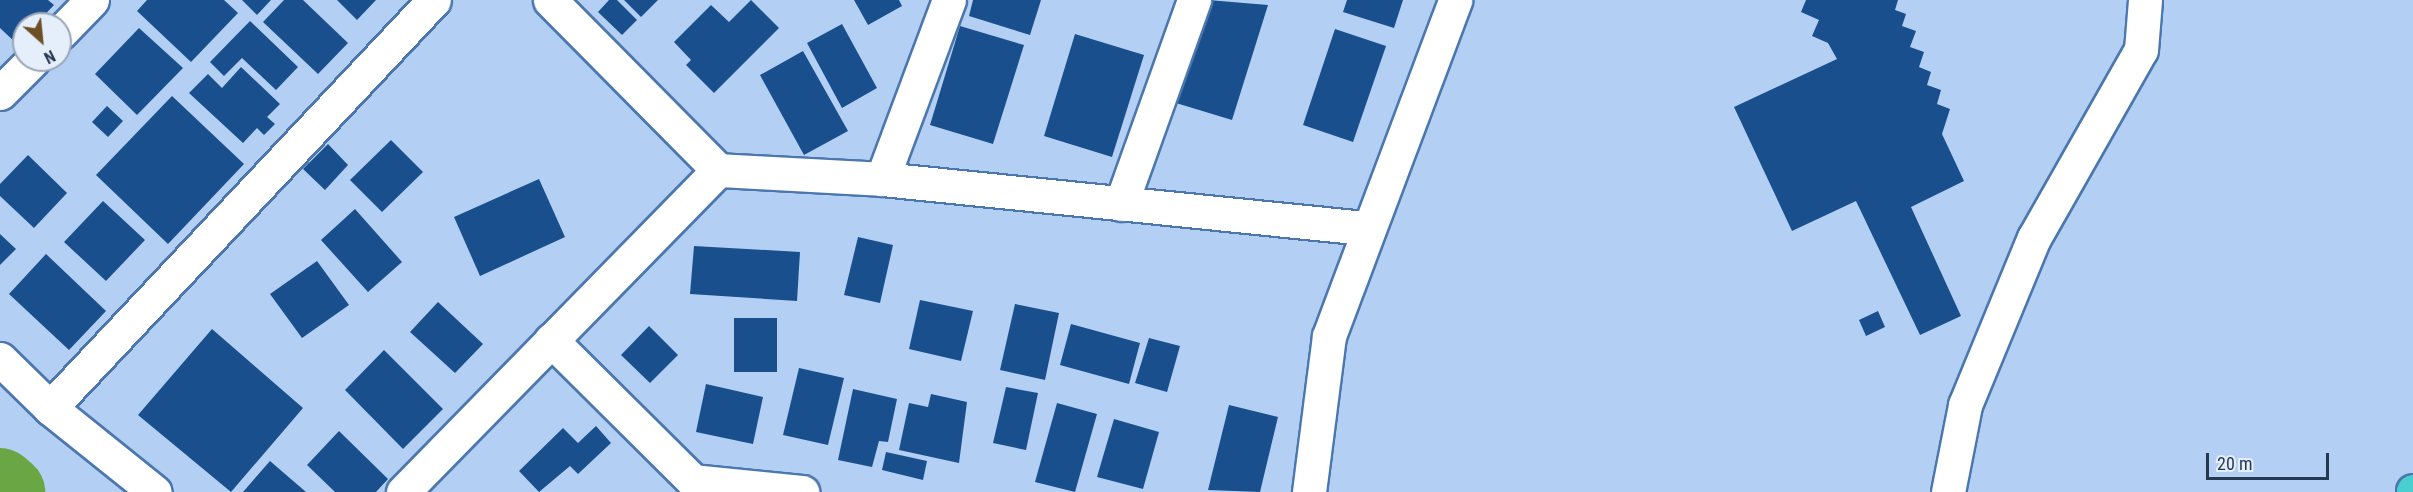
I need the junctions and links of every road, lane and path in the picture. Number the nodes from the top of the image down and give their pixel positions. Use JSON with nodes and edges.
{"nodes":[{"id":1,"x":92,"y":0,"type":"edge"},
{"id":2,"x":434,"y":0,"type":"edge"},
{"id":3,"x":550,"y":0,"type":"edge"},
{"id":4,"x":949,"y":0,"type":"edge"},
{"id":5,"x":1194,"y":0,"type":"edge"},
{"id":6,"x":1455,"y":0,"type":"edge"},
{"id":7,"x":2145,"y":0,"type":"edge"},
{"id":8,"x":72,"y":21,"type":"edge"},
{"id":9,"x":21,"y":72,"type":"edge"},
{"id":10,"x":0,"y":93,"type":"edge"},
{"id":11,"x":718,"y":170,"type":"junction"},
{"id":12,"x":882,"y":179,"type":"junction"},
{"id":13,"x":1121,"y":204,"type":"junction"},
{"id":14,"x":1367,"y":228,"type":"junction"},
{"id":15,"x":551,"y":340,"type":"junction"},
{"id":16,"x":0,"y":359,"type":"edge"},
{"id":17,"x":50,"y":408,"type":"junction"},
{"id":18,"x":155,"y":492,"type":"edge"},
{"id":19,"x":403,"y":492,"type":"edge"},
{"id":20,"x":802,"y":492,"type":"edge"},
{"id":21,"x":1309,"y":492,"type":"edge"},
{"id":22,"x":1948,"y":492,"type":"edge"}],
"edges":[{"from":1,"to":8,"type":"street"},
{"from":2,"to":17,"type":"street"},
{"from":3,"to":11,"type":"street"},
{"from":4,"to":12,"type":"street"},
{"from":5,"to":13,"type":"street"},
{"from":6,"to":14,"type":"street"},
{"from":7,"to":22,"type":"street"},
{"from":9,"to":10,"type":"street"},
{"from":11,"to":12,"type":"street"},
{"from":11,"to":15,"type":"street"},
{"from":12,"to":13,"type":"street"},
{"from":13,"to":14,"type":"street"},
{"from":14,"to":21,"type":"street"},
{"from":15,"to":19,"type":"street"},
{"from":15,"to":20,"type":"street"},
{"from":16,"to":17,"type":"street"},
{"from":17,"to":18,"type":"street"}]}
